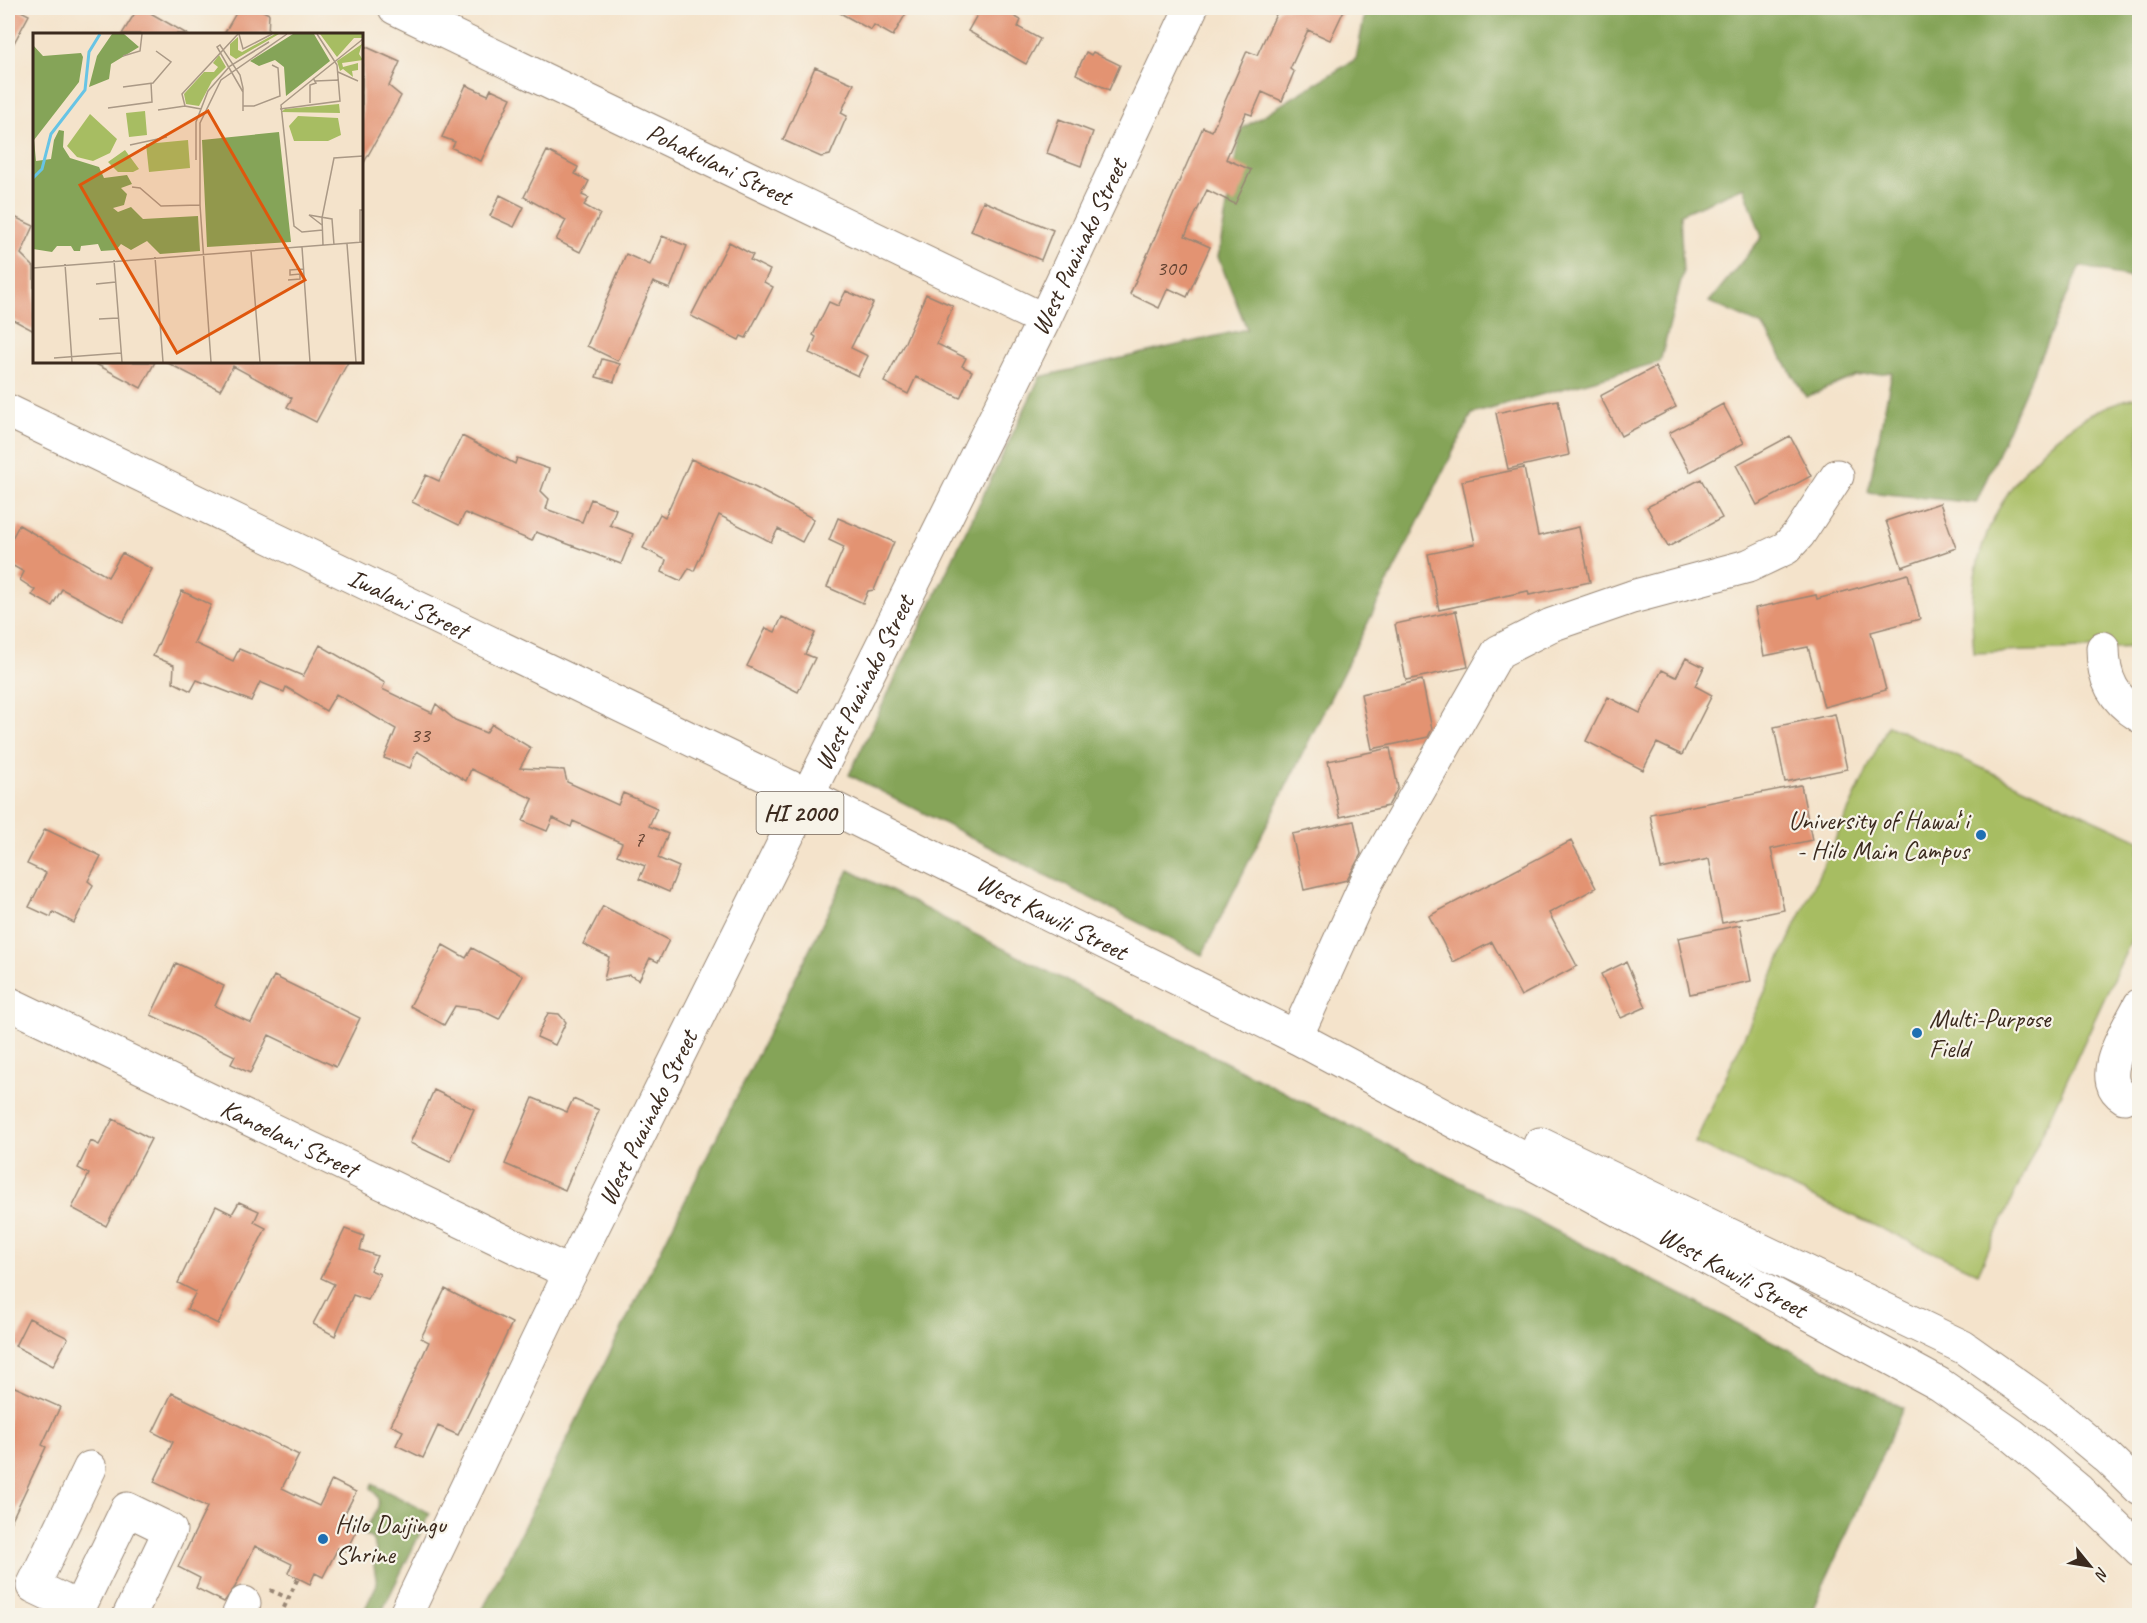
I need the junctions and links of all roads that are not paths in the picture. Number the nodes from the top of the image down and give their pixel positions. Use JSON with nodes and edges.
{"nodes":[{"id":1,"x":394,"y":8,"type":"edge"},
{"id":2,"x":1191,"y":8,"type":"edge"},
{"id":3,"x":1044,"y":320,"type":"junction"},
{"id":4,"x":8,"y":411,"type":"edge"},
{"id":5,"x":1837,"y":476,"type":"dead end"},
{"id":6,"x":2103,"y":648,"type":"dead end"},
{"id":7,"x":2139,"y":716,"type":"edge"},
{"id":8,"x":809,"y":796,"type":"junction"},
{"id":9,"x":8,"y":1003,"type":"edge"},
{"id":10,"x":2139,"y":1005,"type":"edge"},
{"id":11,"x":1296,"y":1037,"type":"junction"},
{"id":12,"x":2124,"y":1097,"type":"dead end"},
{"id":13,"x":570,"y":1273,"type":"junction"},
{"id":14,"x":90,"y":1467,"type":"dead end"},
{"id":15,"x":2139,"y":1489,"type":"edge"},
{"id":16,"x":2139,"y":1550,"type":"edge"},
{"id":17,"x":138,"y":1613,"type":"edge"},
{"id":18,"x":405,"y":1616,"type":"edge"}],
"edges":[{"from":1,"to":3,"type":"main road","name":"Pohakulani Street"},
{"from":2,"to":3,"type":"main road","name":"West Puainako Street","number":"HI 2000"},
{"from":3,"to":8,"type":"main road","name":"West Puainako Street","number":"HI 2000"},
{"from":4,"to":8,"type":"main road","name":"Iwalani Street"},
{"from":5,"to":11,"type":"main road"},
{"from":6,"to":7,"type":"main road"},
{"from":8,"to":11,"type":"main road","name":"West Kawili Street"},
{"from":8,"to":13,"type":"main road","name":"West Puainako Street","number":"HI 2000"},
{"from":9,"to":13,"type":"main road","name":"Kanoelani Street"},
{"from":10,"to":12,"type":"main road"},
{"from":11,"to":15,"type":"main road","name":"West Kawili Street"},
{"from":11,"to":16,"type":"main road","name":"West Kawili Street"},
{"from":13,"to":18,"type":"main road","name":"West Puainako Street","number":"HI 2000"},
{"from":14,"to":17,"type":"main road"}]}
